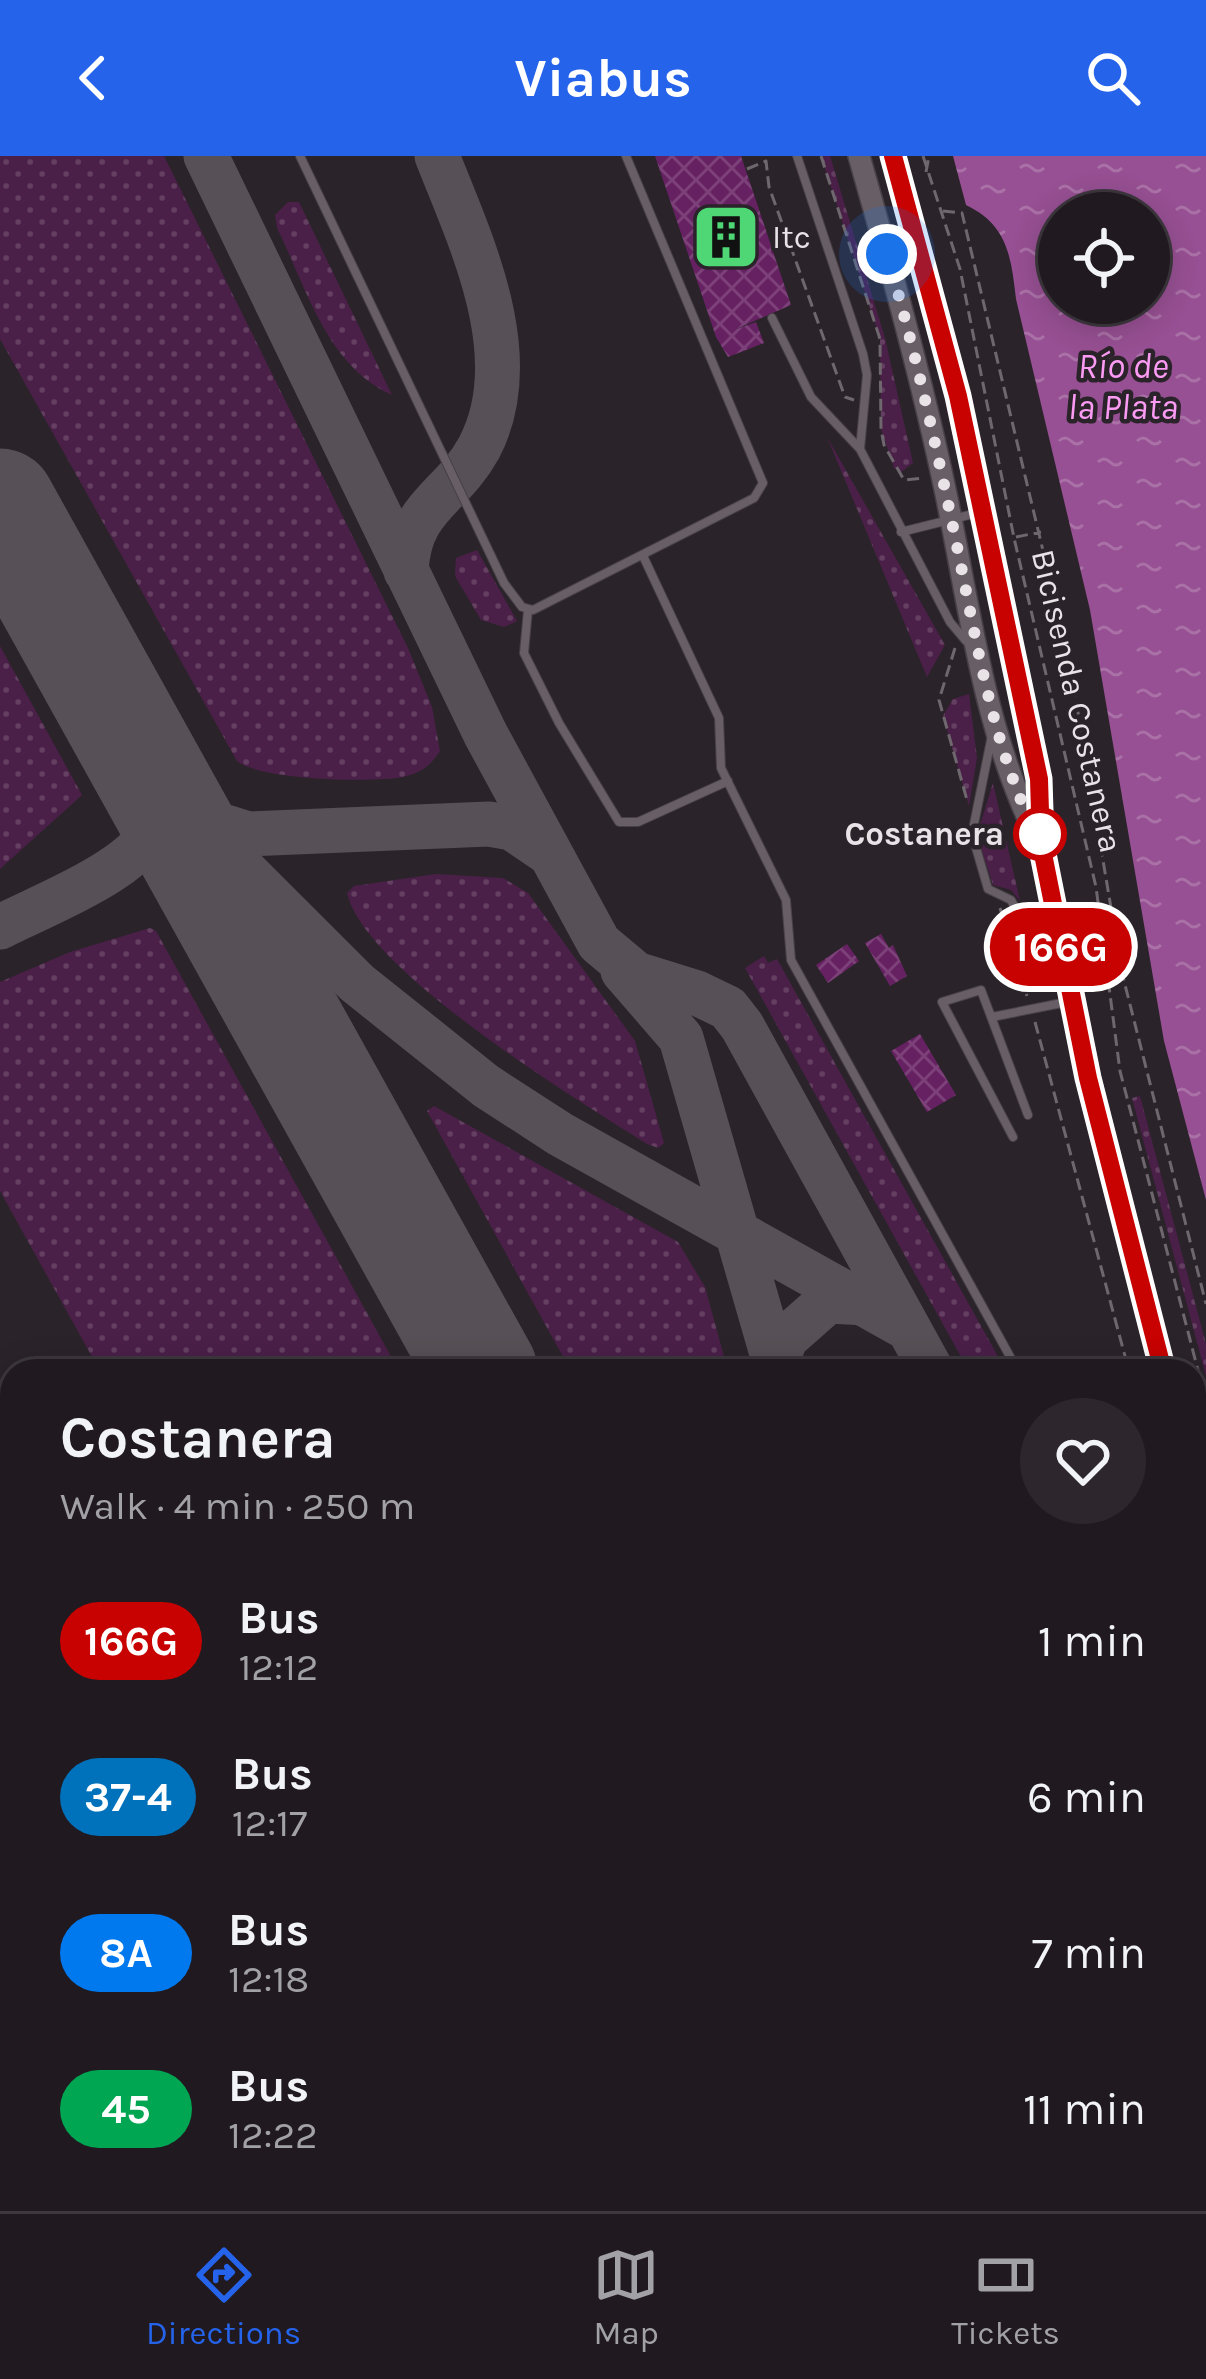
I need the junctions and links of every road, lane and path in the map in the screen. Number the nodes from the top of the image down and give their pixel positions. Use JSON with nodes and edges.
{"nodes":[{"id":1,"x":300,"y":156,"type":"edge"},
{"id":2,"x":626,"y":156,"type":"edge"},
{"id":3,"x":797,"y":156,"type":"edge"},
{"id":4,"x":859,"y":156,"type":"edge"},
{"id":5,"x":892,"y":156,"type":"edge"},
{"id":6,"x":926,"y":156,"type":"edge"},
{"id":7,"x":747,"y":169,"type":"dead end"},
{"id":8,"x":940,"y":211,"type":"junction"},
{"id":9,"x":772,"y":318,"type":"dead end"},
{"id":10,"x":866,"y":405,"type":"junction"},
{"id":11,"x":881,"y":407,"type":"dead end"},
{"id":12,"x":860,"y":449,"type":"junction"},
{"id":13,"x":982,"y":512,"type":"junction"},
{"id":14,"x":951,"y":520,"type":"junction"},
{"id":15,"x":901,"y":532,"type":"junction"},
{"id":16,"x":1042,"y":532,"type":"junction"},
{"id":17,"x":1014,"y":538,"type":"junction"},
{"id":18,"x":644,"y":558,"type":"junction"},
{"id":19,"x":528,"y":610,"type":"junction"},
{"id":20,"x":950,"y":622,"type":"junction"},
{"id":21,"x":979,"y":656,"type":"junction"},
{"id":22,"x":995,"y":721,"type":"junction"},
{"id":23,"x":728,"y":781,"type":"junction"},
{"id":24,"x":974,"y":825,"type":"junction"},
{"id":25,"x":1041,"y":844,"type":"junction"},
{"id":26,"x":996,"y":894,"type":"junction"},
{"id":27,"x":1066,"y":969,"type":"junction"},
{"id":28,"x":1072,"y":1001,"type":"junction"},
{"id":29,"x":1031,"y":1010,"type":"junction"},
{"id":30,"x":992,"y":1016,"type":"junction"},
{"id":31,"x":1028,"y":1114,"type":"dead end"},
{"id":32,"x":1013,"y":1137,"type":"dead end"},
{"id":33,"x":1206,"y":1304,"type":"edge"},
{"id":34,"x":1011,"y":1359,"type":"edge"},
{"id":35,"x":1126,"y":1359,"type":"edge"},
{"id":36,"x":1160,"y":1359,"type":"edge"},
{"id":37,"x":1195,"y":1359,"type":"edge"}],
"edges":[{"from":1,"to":19,"type":"lane"},
{"from":2,"to":18,"type":"lane"},
{"from":3,"to":10,"type":"lane"},
{"from":4,"to":14,"type":"main road"},
{"from":5,"to":13,"type":"main road"},
{"from":6,"to":8,"type":"path","name":"Bicisenda Costanera"},
{"from":7,"to":10,"type":"path"},
{"from":8,"to":16,"type":"path"},
{"from":8,"to":17,"type":"path","name":"Bicisenda Costanera"},
{"from":9,"to":12,"type":"lane"},
{"from":10,"to":11,"type":"path"},
{"from":10,"to":12,"type":"lane"},
{"from":12,"to":15,"type":"lane"},
{"from":13,"to":14,"type":"lane"},
{"from":13,"to":25,"type":"main road"},
{"from":14,"to":15,"type":"lane"},
{"from":14,"to":21,"type":"main road"},
{"from":15,"to":20,"type":"lane"},
{"from":16,"to":17,"type":"path"},
{"from":16,"to":33,"type":"path"},
{"from":17,"to":37,"type":"path","name":"Bicisenda Costanera"},
{"from":18,"to":19,"type":"lane"},
{"from":18,"to":23,"type":"lane"},
{"from":19,"to":23,"type":"lane"},
{"from":20,"to":21,"type":"lane"},
{"from":20,"to":24,"type":"path"},
{"from":21,"to":22,"type":"main road"},
{"from":22,"to":24,"type":"lane"},
{"from":22,"to":25,"type":"main road"},
{"from":23,"to":34,"type":"lane"},
{"from":24,"to":26,"type":"lane"},
{"from":25,"to":27,"type":"main road"},
{"from":26,"to":27,"type":"lane"},
{"from":26,"to":29,"type":"path"},
{"from":27,"to":28,"type":"main road"},
{"from":28,"to":29,"type":"lane"},
{"from":28,"to":36,"type":"main road"},
{"from":29,"to":30,"type":"lane"},
{"from":29,"to":35,"type":"path"},
{"from":30,"to":31,"type":"lane"},
{"from":30,"to":32,"type":"lane"}]}
